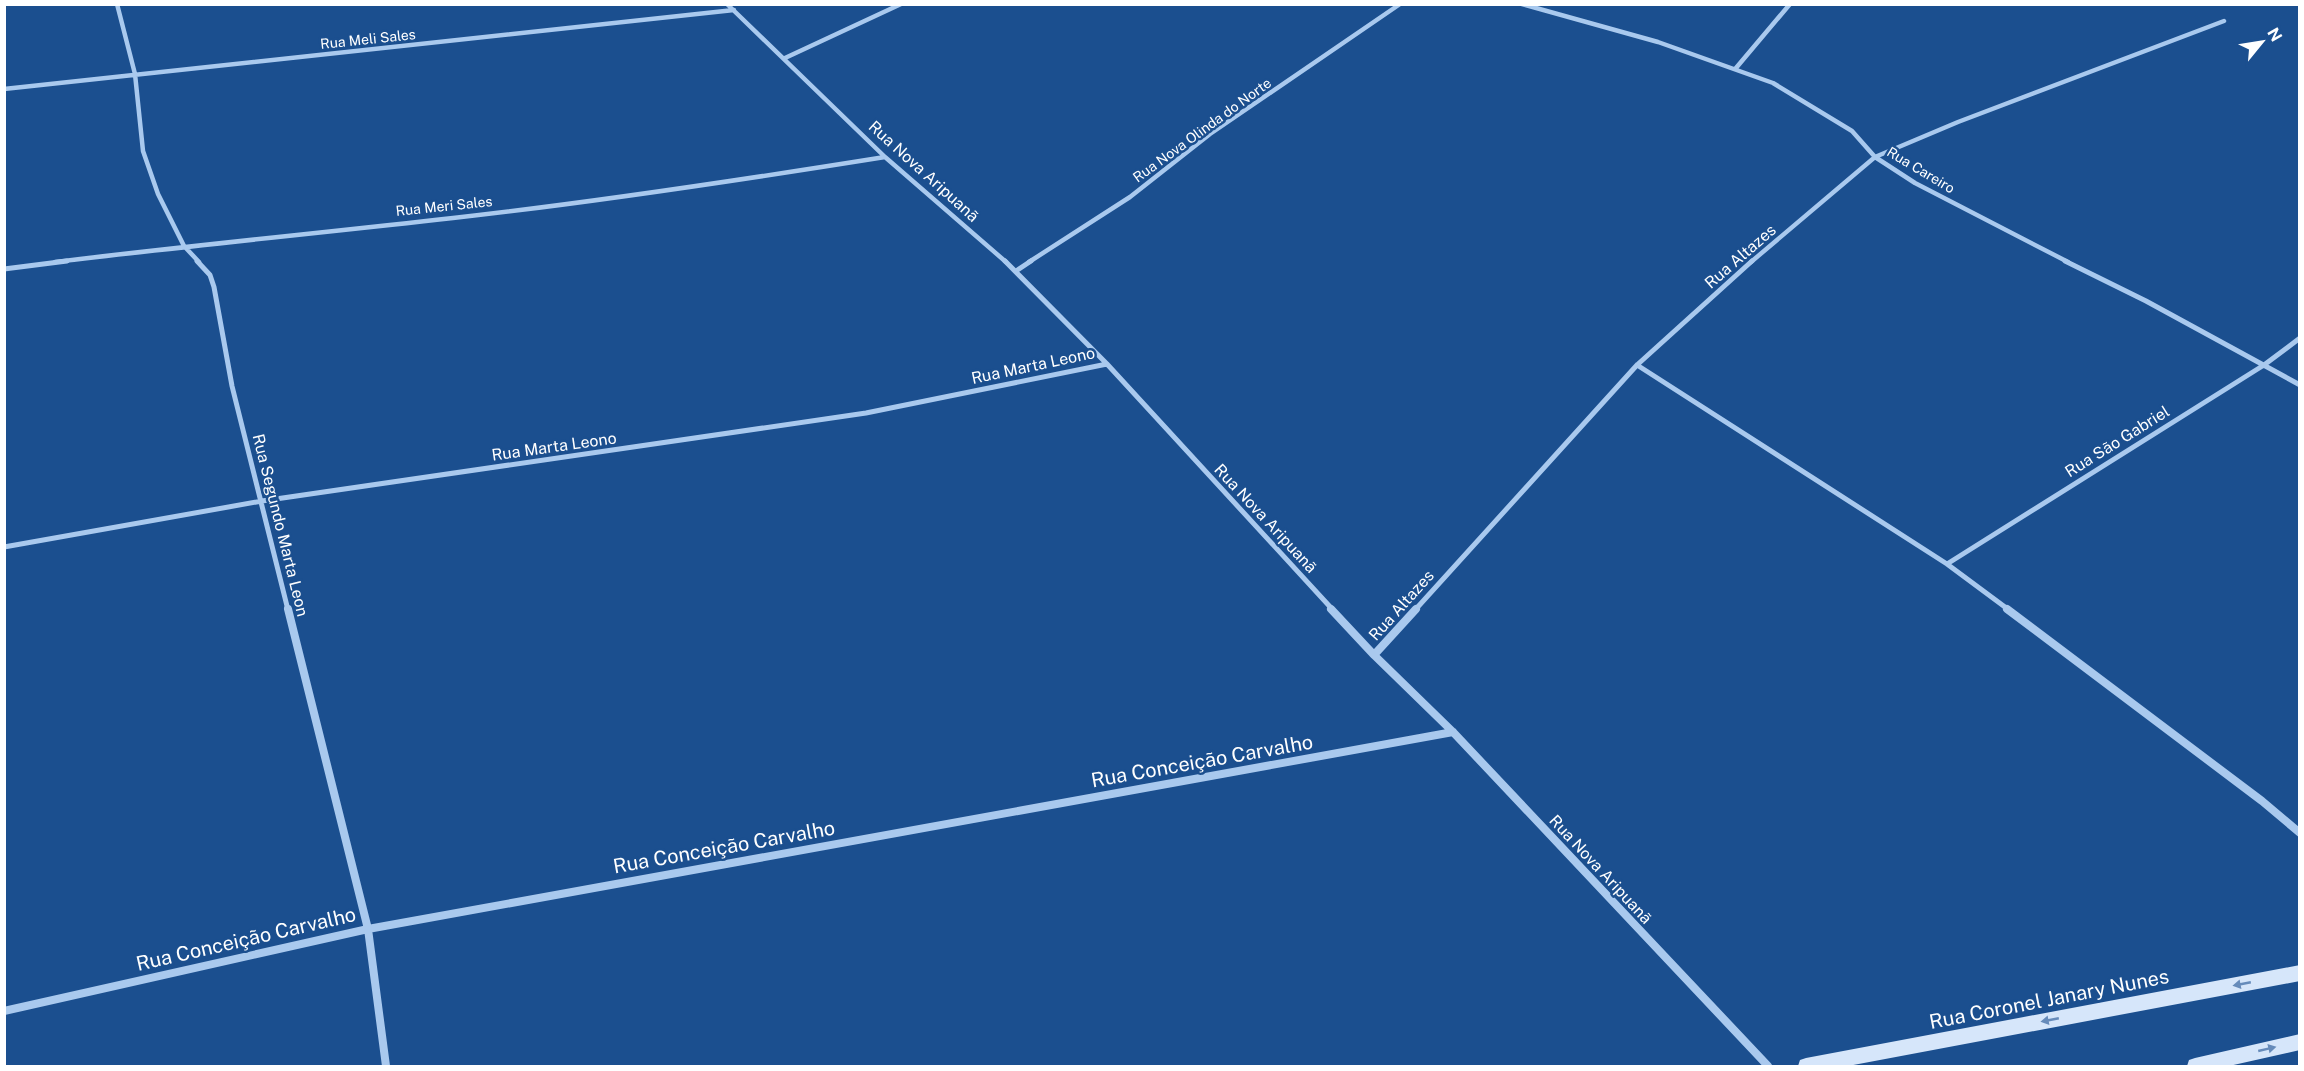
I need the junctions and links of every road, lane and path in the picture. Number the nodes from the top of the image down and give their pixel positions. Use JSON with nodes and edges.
{"nodes":[{"id":1,"x":117,"y":4,"type":"edge"},
{"id":2,"x":727,"y":4,"type":"edge"},
{"id":3,"x":901,"y":4,"type":"edge"},
{"id":4,"x":1400,"y":4,"type":"edge"},
{"id":5,"x":1522,"y":4,"type":"edge"},
{"id":6,"x":1790,"y":4,"type":"edge"},
{"id":7,"x":734,"y":10,"type":"junction"},
{"id":8,"x":2224,"y":21,"type":"dead end"},
{"id":9,"x":785,"y":58,"type":"junction"},
{"id":10,"x":1736,"y":68,"type":"junction"},
{"id":11,"x":135,"y":74,"type":"junction"},
{"id":12,"x":4,"y":89,"type":"edge"},
{"id":13,"x":885,"y":157,"type":"junction"},
{"id":14,"x":1875,"y":157,"type":"junction"},
{"id":15,"x":184,"y":246,"type":"junction"},
{"id":16,"x":4,"y":269,"type":"edge"},
{"id":17,"x":1016,"y":271,"type":"junction"},
{"id":18,"x":2300,"y":339,"type":"edge"},
{"id":19,"x":1107,"y":364,"type":"junction"},
{"id":20,"x":1637,"y":365,"type":"junction"},
{"id":21,"x":2264,"y":365,"type":"junction"},
{"id":22,"x":2300,"y":385,"type":"edge"},
{"id":23,"x":262,"y":501,"type":"junction"},
{"id":24,"x":4,"y":547,"type":"edge"},
{"id":25,"x":1947,"y":564,"type":"junction"},
{"id":26,"x":1374,"y":655,"type":"junction"},
{"id":27,"x":1453,"y":732,"type":"junction"},
{"id":28,"x":2300,"y":833,"type":"edge"},
{"id":29,"x":368,"y":929,"type":"junction"},
{"id":30,"x":2300,"y":973,"type":"edge"},
{"id":31,"x":4,"y":1011,"type":"edge"},
{"id":32,"x":2300,"y":1042,"type":"edge"},
{"id":33,"x":386,"y":1066,"type":"edge"},
{"id":34,"x":1768,"y":1066,"type":"edge"},
{"id":35,"x":1806,"y":1066,"type":"edge"},
{"id":36,"x":2195,"y":1066,"type":"edge"}],
"edges":[{"from":1,"to":11,"type":"street","name":"Rua Segundo Marta Leon"},
{"from":2,"to":7,"type":"street","name":"Rua Nova Aripuanã"},
{"from":3,"to":9,"type":"street"},
{"from":4,"to":17,"type":"street","name":"Rua Nova Olinda do Norte"},
{"from":5,"to":10,"type":"street","name":"Rua Careiro"},
{"from":6,"to":10,"type":"street"},
{"from":7,"to":9,"type":"street","name":"Rua Nova Aripuanã"},
{"from":7,"to":11,"type":"street","name":"Rua Meli Sales"},
{"from":8,"to":14,"type":"street","name":"Rua Altazes"},
{"from":9,"to":13,"type":"street","name":"Rua Nova Aripuanã"},
{"from":10,"to":14,"type":"street","name":"Rua Careiro"},
{"from":11,"to":12,"type":"street","name":"Rua Meli Sales"},
{"from":11,"to":15,"type":"street","name":"Rua Segundo Marta Leon"},
{"from":13,"to":15,"type":"street","name":"Rua Meri Sales"},
{"from":13,"to":17,"type":"street","name":"Rua Nova Aripuanã"},
{"from":14,"to":20,"type":"street","name":"Rua Altazes"},
{"from":14,"to":21,"type":"street","name":"Rua Careiro"},
{"from":15,"to":16,"type":"street","name":"Rua Meri Sales"},
{"from":15,"to":23,"type":"street","name":"Rua Segundo Marta Leon"},
{"from":17,"to":19,"type":"street","name":"Rua Nova Aripuanã"},
{"from":18,"to":21,"type":"street","name":"Rua São Gabriel"},
{"from":19,"to":23,"type":"street","name":"Rua Marta Leono"},
{"from":19,"to":26,"type":"street","name":"Rua Nova Aripuanã"},
{"from":20,"to":25,"type":"street"},
{"from":20,"to":26,"type":"street","name":"Rua Altazes"},
{"from":21,"to":22,"type":"street","name":"Rua Careiro"},
{"from":21,"to":25,"type":"street","name":"Rua São Gabriel"},
{"from":23,"to":24,"type":"street","name":"Rua Marta Leono"},
{"from":23,"to":29,"type":"street","name":"Rua Segundo Marta Leon"},
{"from":25,"to":28,"type":"street"},
{"from":26,"to":27,"type":"street","name":"Rua Nova Aripuanã"},
{"from":27,"to":29,"type":"street","name":"Rua Conceição Carvalho"},
{"from":27,"to":34,"type":"street","name":"Rua Nova Aripuanã"},
{"from":29,"to":31,"type":"street","name":"Rua Conceição Carvalho"},
{"from":29,"to":33,"type":"street","name":"Rua Segundo Marta Leon"},
{"from":30,"to":35,"type":"street","name":"Rua Coronel Janary Nunes","one_way":true},
{"from":36,"to":32,"type":"street","one_way":true}]}
